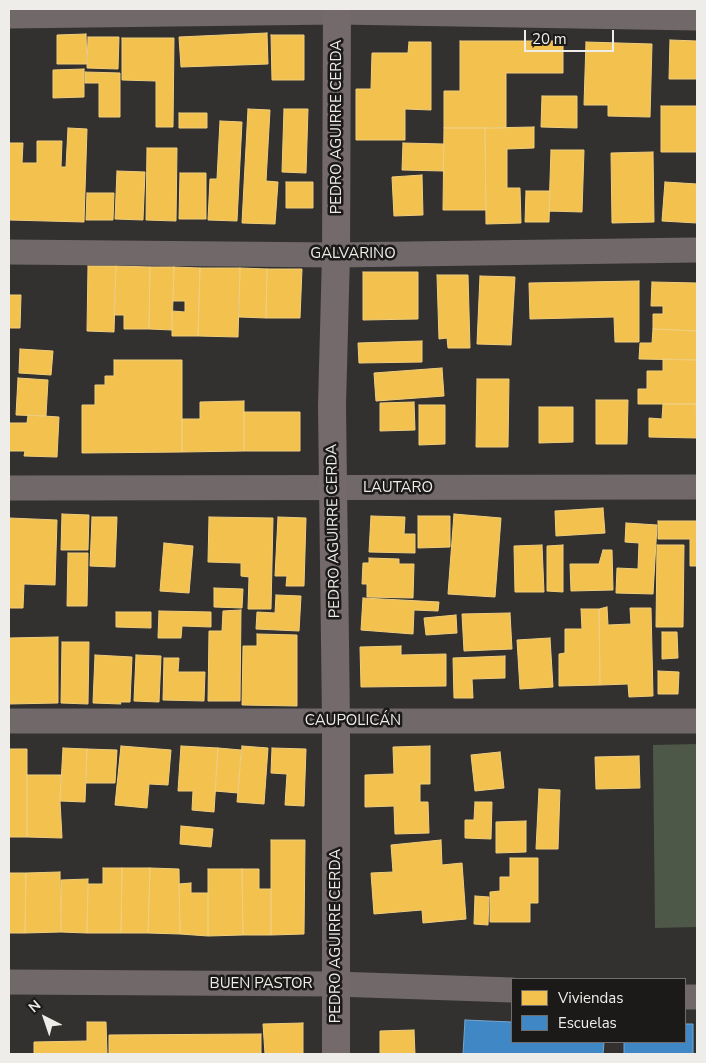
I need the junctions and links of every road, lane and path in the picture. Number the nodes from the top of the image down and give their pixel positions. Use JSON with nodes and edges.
{"nodes":[{"id":1,"x":337,"y":11,"type":"edge"},
{"id":2,"x":9,"y":16,"type":"edge"},
{"id":3,"x":697,"y":18,"type":"edge"},
{"id":4,"x":697,"y":250,"type":"edge"},
{"id":5,"x":9,"y":252,"type":"edge"},
{"id":6,"x":336,"y":255,"type":"junction"},
{"id":7,"x":697,"y":487,"type":"edge"},
{"id":8,"x":9,"y":488,"type":"edge"},
{"id":9,"x":333,"y":488,"type":"junction"},
{"id":10,"x":9,"y":721,"type":"edge"},
{"id":11,"x":336,"y":721,"type":"junction"},
{"id":12,"x":697,"y":722,"type":"edge"},
{"id":13,"x":9,"y":982,"type":"edge"},
{"id":14,"x":335,"y":984,"type":"junction"},
{"id":15,"x":511,"y":990,"type":"edge"},
{"id":16,"x":336,"y":1054,"type":"edge"}],
"edges":[{"from":1,"to":2,"type":"street"},
{"from":1,"to":3,"type":"street"},
{"from":1,"to":6,"type":"street","name":"PEDRO AGUIRRE CERDA"},
{"from":4,"to":6,"type":"street","name":"GALVARINO"},
{"from":5,"to":6,"type":"street","name":"GALVARINO"},
{"from":6,"to":9,"type":"street","name":"PEDRO AGUIRRE CERDA"},
{"from":7,"to":9,"type":"street","name":"LAUTARO"},
{"from":8,"to":9,"type":"street","name":"LAUTARO"},
{"from":9,"to":11,"type":"street","name":"PEDRO AGUIRRE CERDA"},
{"from":10,"to":11,"type":"street","name":"CAUPOLICÁN"},
{"from":11,"to":12,"type":"street","name":"CAUPOLICÁN"},
{"from":11,"to":14,"type":"street","name":"PEDRO AGUIRRE CERDA"},
{"from":13,"to":14,"type":"street","name":"BUEN PASTOR"},
{"from":14,"to":15,"type":"street","name":"BUEN PASTOR"},
{"from":14,"to":16,"type":"street","name":"PEDRO AGUIRRE CERDA"}]}
